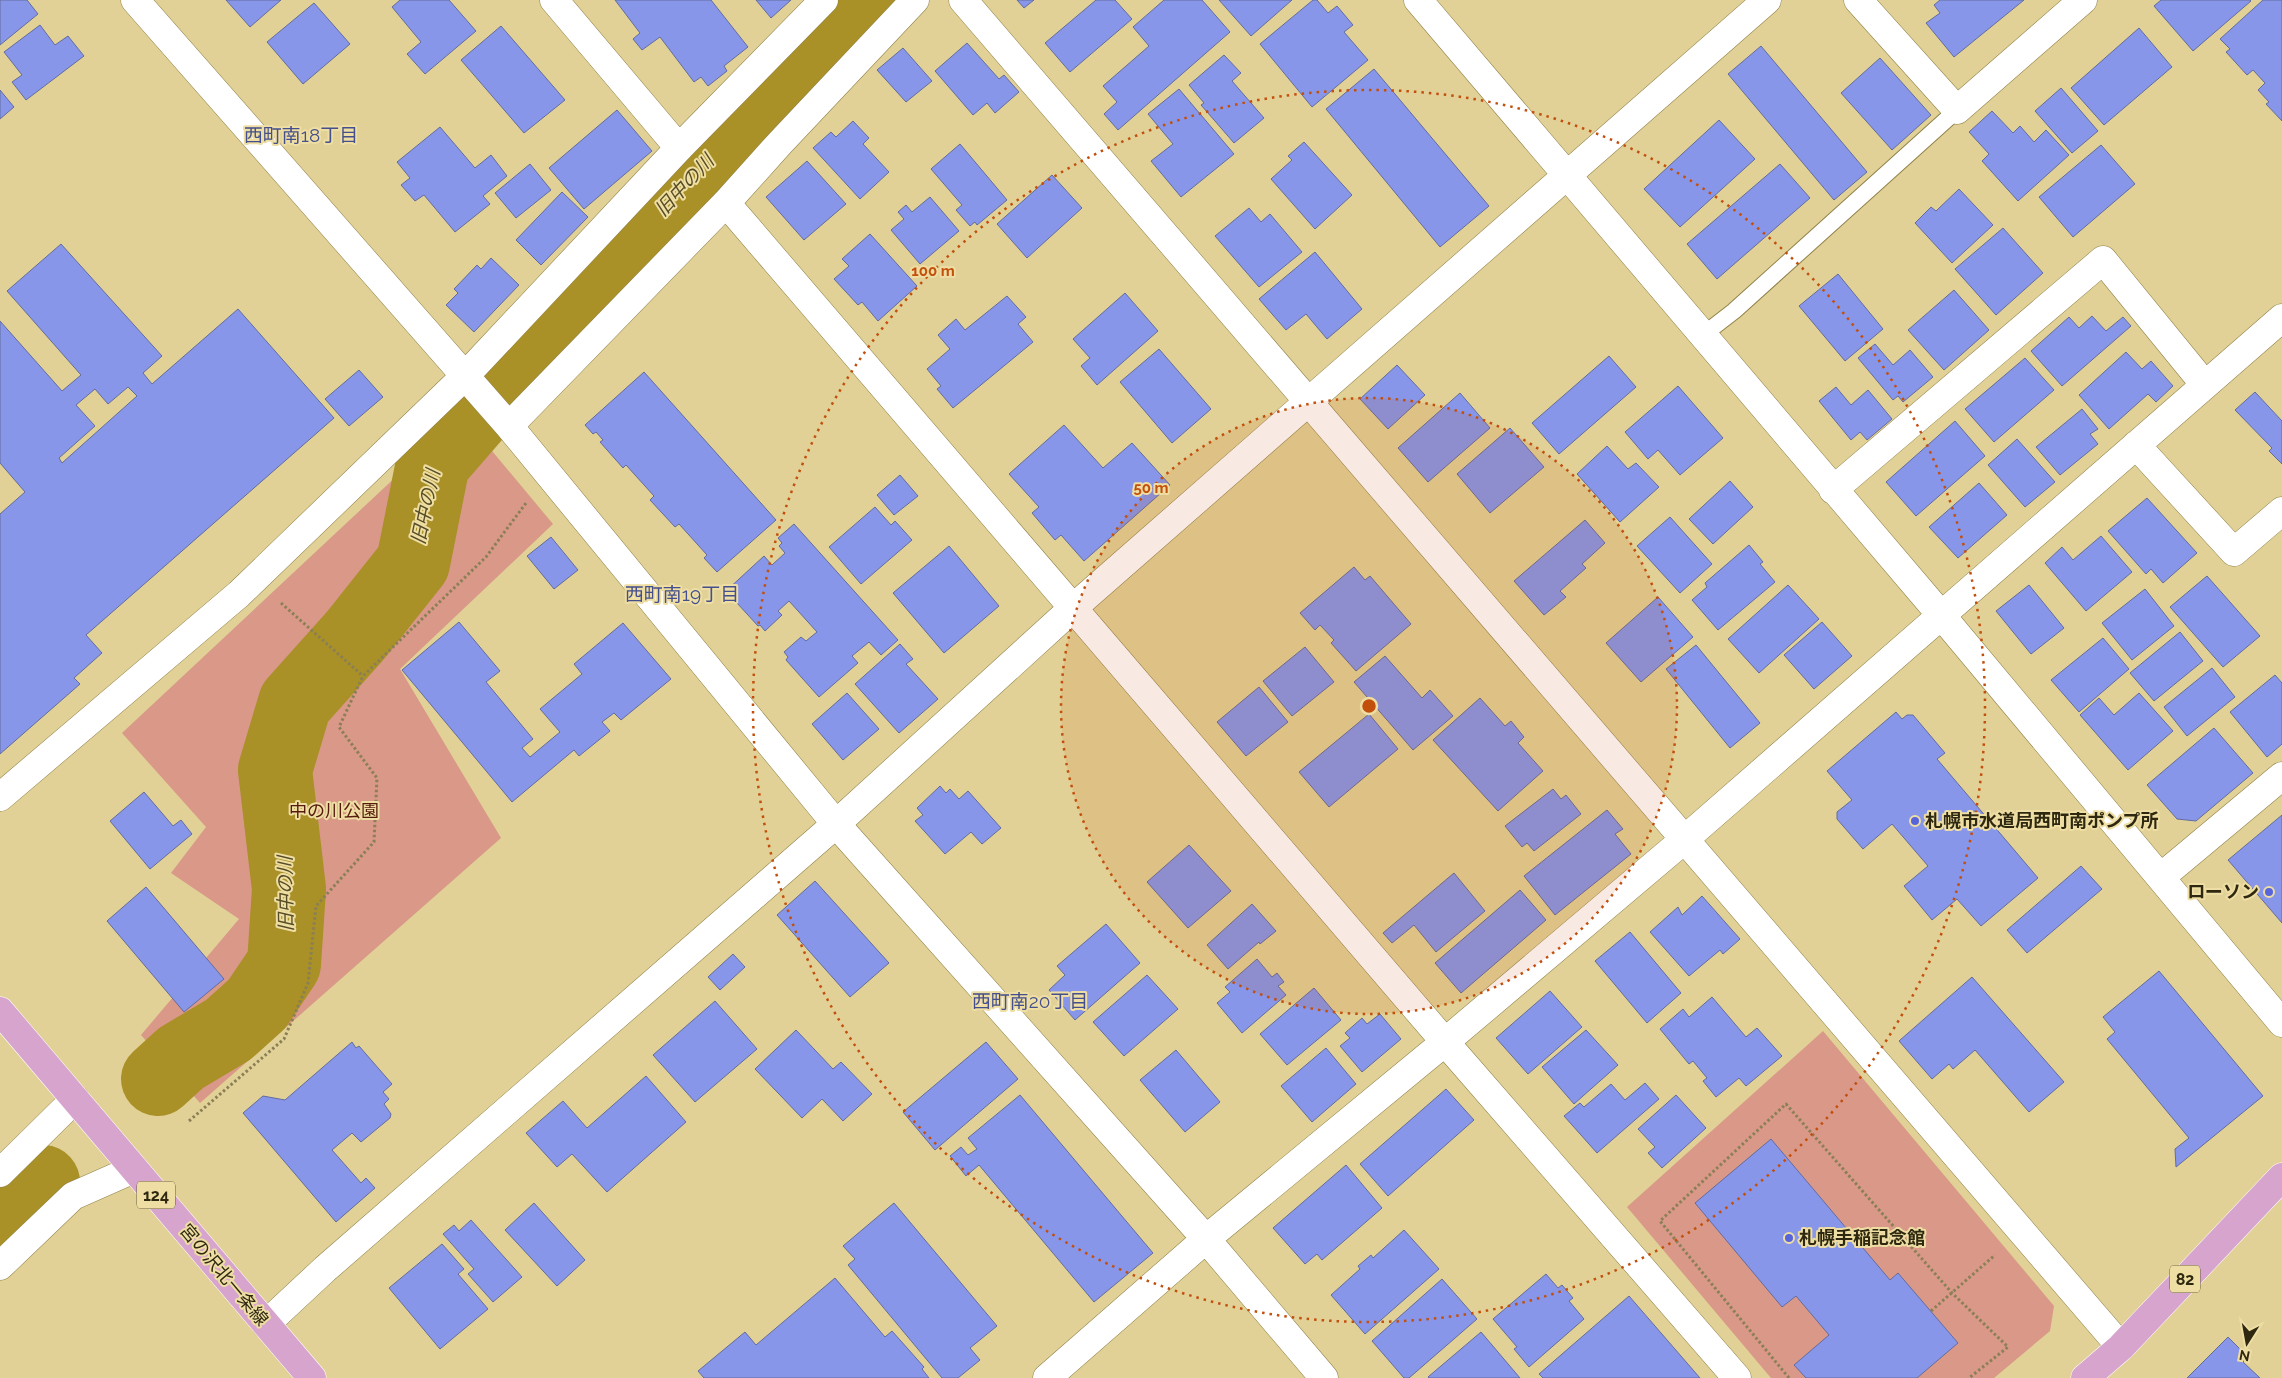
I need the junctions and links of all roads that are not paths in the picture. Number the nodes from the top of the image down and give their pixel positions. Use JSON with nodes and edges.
{"nodes":[{"id":1,"x":135,"y":0,"type":"edge"},
{"id":2,"x":554,"y":0,"type":"edge"},
{"id":3,"x":824,"y":0,"type":"edge"},
{"id":4,"x":915,"y":0,"type":"edge"},
{"id":5,"x":963,"y":0,"type":"edge"},
{"id":6,"x":1418,"y":0,"type":"edge"},
{"id":7,"x":1767,"y":0,"type":"edge"},
{"id":8,"x":1858,"y":0,"type":"edge"},
{"id":9,"x":2082,"y":0,"type":"edge"},
{"id":10,"x":1957,"y":110,"type":"junction"},
{"id":11,"x":679,"y":148,"type":"junction"},
{"id":12,"x":1566,"y":176,"type":"junction"},
{"id":13,"x":726,"y":203,"type":"junction"},
{"id":14,"x":2282,"y":318,"type":"edge"},
{"id":15,"x":1703,"y":335,"type":"junction"},
{"id":16,"x":465,"y":376,"type":"junction"},
{"id":17,"x":2205,"y":385,"type":"junction"},
{"id":18,"x":1308,"y":402,"type":"junction"},
{"id":19,"x":509,"y":426,"type":"junction"},
{"id":20,"x":2136,"y":445,"type":"junction"},
{"id":21,"x":1832,"y":490,"type":"junction"},
{"id":22,"x":2282,"y":511,"type":"edge"},
{"id":23,"x":1073,"y":608,"type":"junction"},
{"id":24,"x":1941,"y":615,"type":"junction"},
{"id":25,"x":2282,"y":776,"type":"edge"},
{"id":26,"x":0,"y":796,"type":"edge"},
{"id":27,"x":836,"y":824,"type":"junction"},
{"id":28,"x":1685,"y":839,"type":"junction"},
{"id":29,"x":2161,"y":878,"type":"junction"},
{"id":30,"x":0,"y":1011,"type":"edge"},
{"id":31,"x":2282,"y":1023,"type":"edge"},
{"id":32,"x":1445,"y":1042,"type":"junction"},
{"id":33,"x":75,"y":1099,"type":"junction"},
{"id":34,"x":134,"y":1169,"type":"junction"},
{"id":35,"x":0,"y":1173,"type":"edge"},
{"id":36,"x":2282,"y":1177,"type":"edge"},
{"id":37,"x":1206,"y":1239,"type":"junction"},
{"id":38,"x":0,"y":1266,"type":"edge"},
{"id":39,"x":266,"y":1324,"type":"junction"},
{"id":40,"x":2122,"y":1347,"type":"junction"},
{"id":41,"x":312,"y":1378,"type":"edge"},
{"id":42,"x":1048,"y":1378,"type":"edge"},
{"id":43,"x":1324,"y":1378,"type":"edge"},
{"id":44,"x":1737,"y":1378,"type":"edge"},
{"id":45,"x":2085,"y":1378,"type":"edge"}],
"edges":[{"from":1,"to":16,"type":"street"},
{"from":2,"to":11,"type":"street"},
{"from":3,"to":11,"type":"street"},
{"from":4,"to":13,"type":"street"},
{"from":5,"to":18,"type":"street"},
{"from":6,"to":12,"type":"street"},
{"from":7,"to":12,"type":"street"},
{"from":8,"to":10,"type":"street"},
{"from":9,"to":10,"type":"street"},
{"from":10,"to":15,"type":"lane"},
{"from":11,"to":16,"type":"street"},
{"from":12,"to":15,"type":"street"},
{"from":12,"to":18,"type":"street"},
{"from":13,"to":19,"type":"street"},
{"from":13,"to":23,"type":"street"},
{"from":14,"to":17,"type":"street"},
{"from":15,"to":21,"type":"street"},
{"from":16,"to":19,"type":"street"},
{"from":16,"to":26,"type":"street"},
{"from":17,"to":20,"type":"street"},
{"from":17,"to":21,"type":"street"},
{"from":18,"to":23,"type":"street"},
{"from":18,"to":28,"type":"street"},
{"from":19,"to":27,"type":"street"},
{"from":20,"to":22,"type":"street"},
{"from":20,"to":24,"type":"street"},
{"from":21,"to":24,"type":"street"},
{"from":23,"to":27,"type":"street"},
{"from":23,"to":32,"type":"street"},
{"from":24,"to":28,"type":"street"},
{"from":24,"to":29,"type":"street"},
{"from":25,"to":29,"type":"street"},
{"from":27,"to":37,"type":"street"},
{"from":27,"to":39,"type":"street"},
{"from":28,"to":32,"type":"street"},
{"from":28,"to":40,"type":"street"},
{"from":29,"to":31,"type":"street"},
{"from":30,"to":33,"type":"main road","name":"宮の沢北一条線","number":"124"},
{"from":32,"to":37,"type":"street"},
{"from":32,"to":44,"type":"street"},
{"from":33,"to":34,"type":"main road","name":"宮の沢北一条線","number":"124"},
{"from":33,"to":35,"type":"street"},
{"from":34,"to":38,"type":"street"},
{"from":34,"to":39,"type":"main road","name":"宮の沢北一条線","number":"124"},
{"from":36,"to":40,"type":"main road","number":"82"},
{"from":37,"to":42,"type":"street"},
{"from":37,"to":43,"type":"street"},
{"from":39,"to":41,"type":"main road","name":"宮の沢北一条線","number":"124"},
{"from":40,"to":45,"type":"main road","number":"82"}]}
